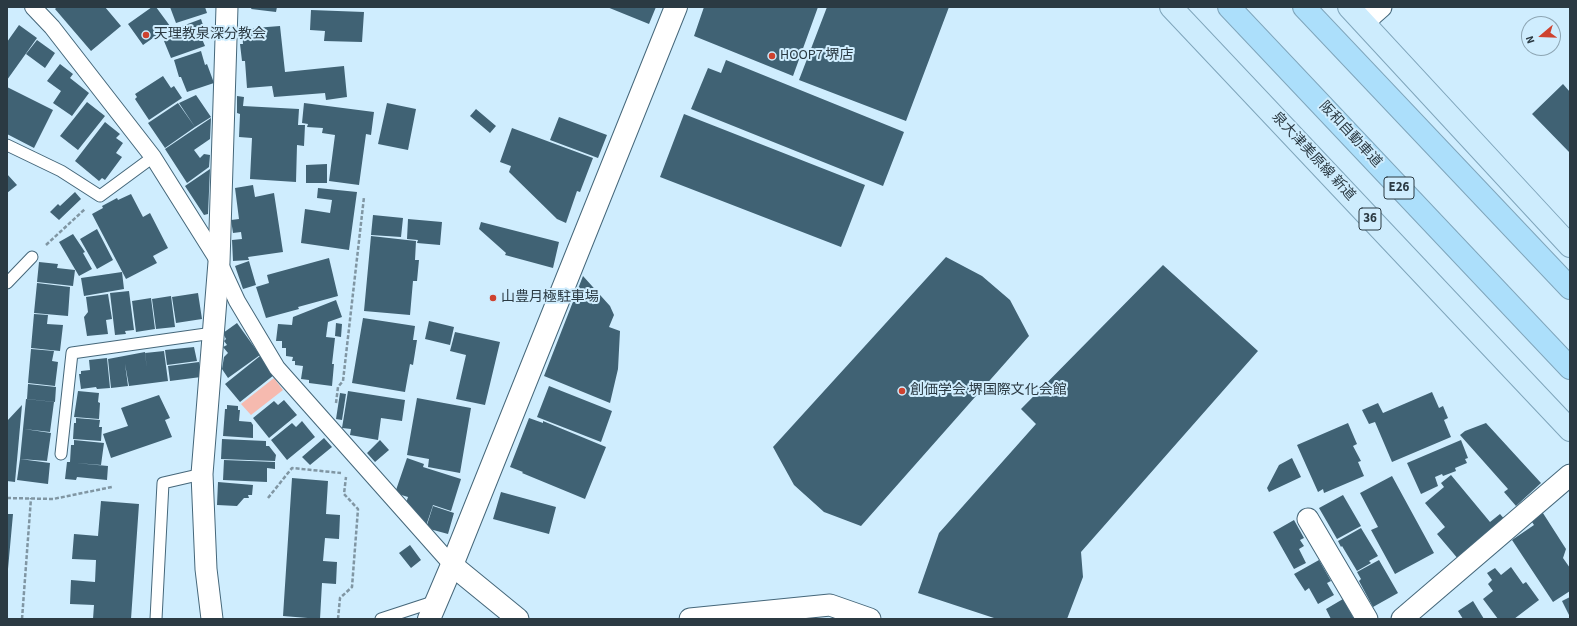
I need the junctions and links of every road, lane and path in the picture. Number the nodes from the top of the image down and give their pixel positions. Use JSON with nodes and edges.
{"nodes":[{"id":1,"x":33,"y":7,"type":"edge"},
{"id":2,"x":227,"y":7,"type":"edge"},
{"id":3,"x":676,"y":7,"type":"edge"},
{"id":4,"x":1171,"y":7,"type":"edge"},
{"id":5,"x":1229,"y":7,"type":"edge"},
{"id":6,"x":1304,"y":7,"type":"edge"},
{"id":7,"x":1381,"y":7,"type":"edge"},
{"id":8,"x":1356,"y":15,"type":"edge"},
{"id":9,"x":7,"y":145,"type":"edge"},
{"id":10,"x":153,"y":157,"type":"junction"},
{"id":11,"x":100,"y":196,"type":"junction"},
{"id":12,"x":364,"y":197,"type":"dead end"},
{"id":13,"x":1570,"y":246,"type":"edge"},
{"id":14,"x":32,"y":257,"type":"joint"},
{"id":15,"x":219,"y":262,"type":"junction"},
{"id":16,"x":7,"y":283,"type":"edge"},
{"id":17,"x":1570,"y":288,"type":"edge"},
{"id":18,"x":213,"y":333,"type":"junction"},
{"id":19,"x":1570,"y":368,"type":"edge"},
{"id":20,"x":333,"y":429,"type":"junction"},
{"id":21,"x":1570,"y":430,"type":"edge"},
{"id":22,"x":60,"y":454,"type":"dead end"},
{"id":23,"x":202,"y":474,"type":"junction"},
{"id":24,"x":1570,"y":475,"type":"edge"},
{"id":25,"x":112,"y":486,"type":"dead end"},
{"id":26,"x":7,"y":498,"type":"edge"},
{"id":27,"x":31,"y":498,"type":"junction"},
{"id":28,"x":268,"y":498,"type":"dead end"},
{"id":29,"x":1308,"y":519,"type":"dead end"},
{"id":30,"x":452,"y":565,"type":"junction"},
{"id":31,"x":432,"y":610,"type":"edge"},
{"id":32,"x":22,"y":619,"type":"edge"},
{"id":33,"x":156,"y":619,"type":"edge"},
{"id":34,"x":212,"y":619,"type":"edge"},
{"id":35,"x":338,"y":619,"type":"edge"},
{"id":36,"x":381,"y":619,"type":"edge"},
{"id":37,"x":518,"y":619,"type":"edge"},
{"id":38,"x":690,"y":619,"type":"edge"},
{"id":39,"x":870,"y":619,"type":"edge"},
{"id":40,"x":1367,"y":619,"type":"edge"},
{"id":41,"x":1402,"y":619,"type":"edge"}],
"edges":[{"from":1,"to":10,"type":"street"},
{"from":2,"to":15,"type":"street"},
{"from":3,"to":30,"type":"street"},
{"from":4,"to":21,"type":"main road","name":"泉大津美原線 新道","number":"36"},
{"from":5,"to":19,"type":"highway","name":"阪和自動車道","number":"E26"},
{"from":6,"to":17,"type":"highway"},
{"from":7,"to":8,"type":"street"},
{"from":8,"to":13,"type":"main road"},
{"from":9,"to":11,"type":"lane"},
{"from":10,"to":11,"type":"lane"},
{"from":10,"to":15,"type":"street"},
{"from":11,"to":14,"type":"path"},
{"from":12,"to":20,"type":"path"},
{"from":14,"to":16,"type":"lane"},
{"from":15,"to":18,"type":"street"},
{"from":15,"to":20,"type":"street"},
{"from":18,"to":22,"type":"lane"},
{"from":18,"to":23,"type":"street"},
{"from":20,"to":30,"type":"street"},
{"from":23,"to":33,"type":"lane"},
{"from":23,"to":34,"type":"street"},
{"from":24,"to":41,"type":"street"},
{"from":25,"to":27,"type":"path"},
{"from":26,"to":27,"type":"path"},
{"from":27,"to":32,"type":"path"},
{"from":28,"to":35,"type":"path"},
{"from":29,"to":40,"type":"street"},
{"from":30,"to":31,"type":"street"},
{"from":30,"to":37,"type":"street"},
{"from":31,"to":36,"type":"lane"},
{"from":38,"to":39,"type":"street"}]}
